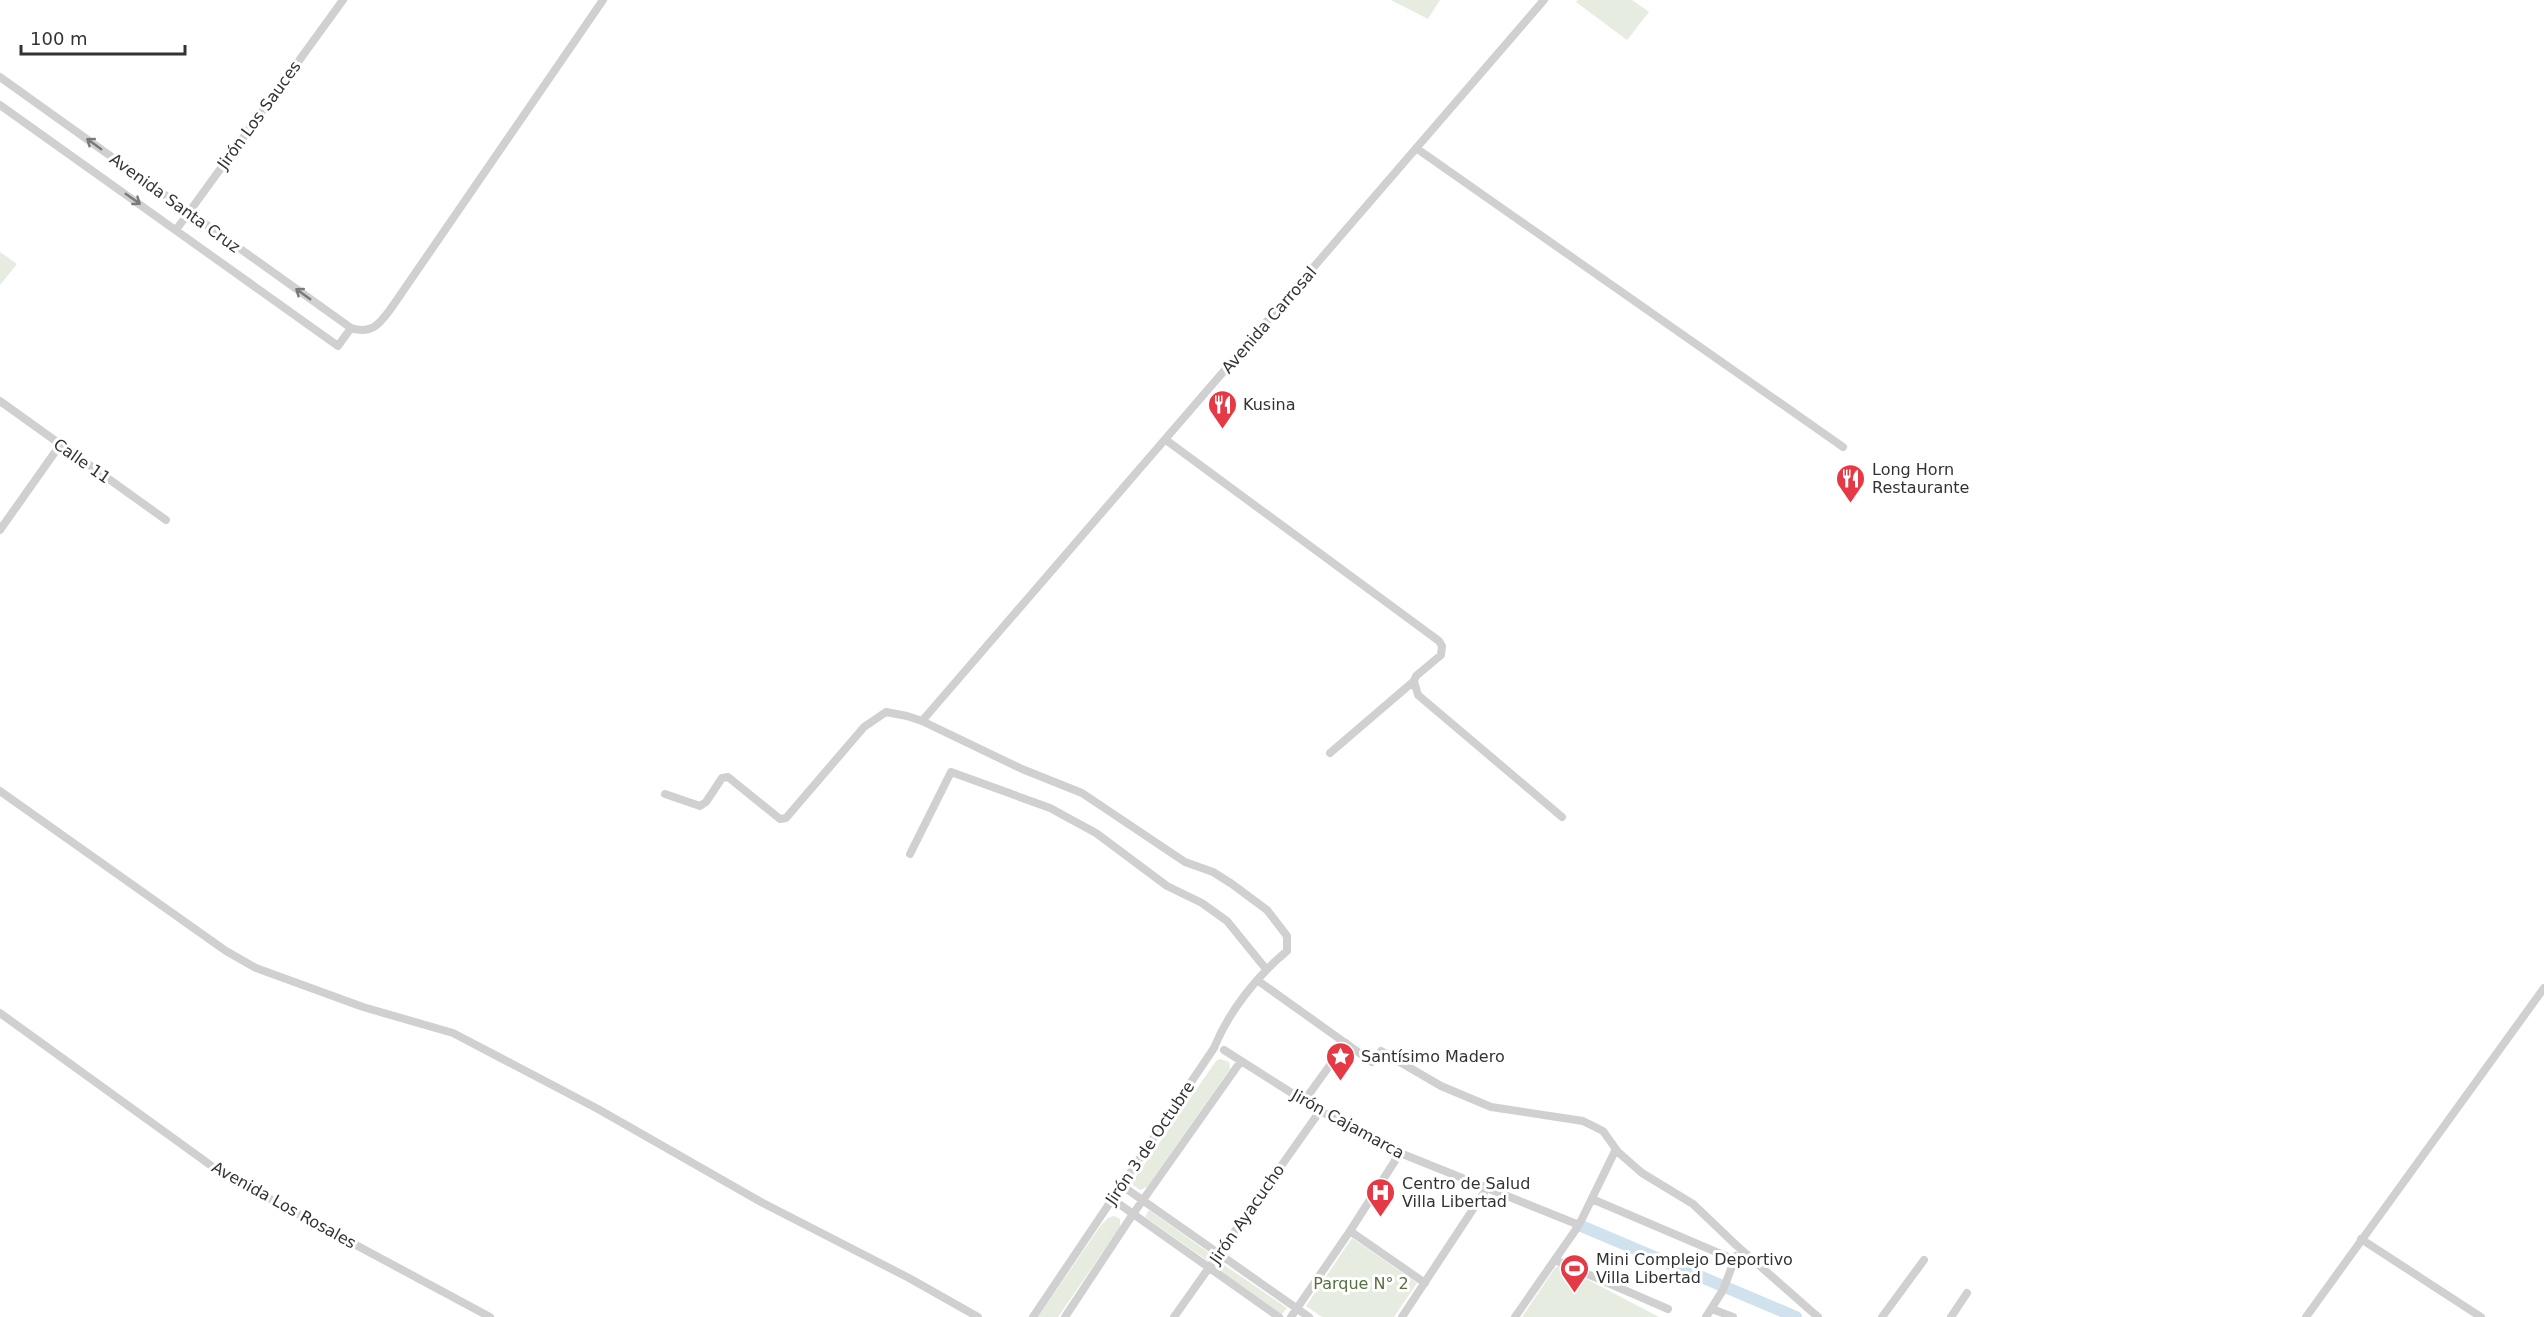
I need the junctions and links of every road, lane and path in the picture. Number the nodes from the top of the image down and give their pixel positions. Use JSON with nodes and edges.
{"nodes":[{"id":1,"x":343,"y":0,"type":"edge"},
{"id":2,"x":603,"y":0,"type":"edge"},
{"id":3,"x":1544,"y":0,"type":"edge"},
{"id":4,"x":0,"y":76,"type":"edge"},
{"id":5,"x":0,"y":105,"type":"edge"},
{"id":6,"x":1416,"y":148,"type":"junction"},
{"id":7,"x":188,"y":212,"type":"junction"},
{"id":8,"x":176,"y":230,"type":"junction"},
{"id":9,"x":351,"y":328,"type":"junction"},
{"id":10,"x":0,"y":401,"type":"edge"},
{"id":11,"x":1166,"y":440,"type":"junction"},
{"id":12,"x":60,"y":445,"type":"junction"},
{"id":13,"x":1843,"y":447,"type":"dead end"},
{"id":14,"x":166,"y":520,"type":"dead end"},
{"id":15,"x":0,"y":530,"type":"edge"},
{"id":16,"x":1414,"y":681,"type":"junction"},
{"id":17,"x":922,"y":721,"type":"junction"},
{"id":18,"x":1330,"y":753,"type":"dead end"},
{"id":19,"x":0,"y":791,"type":"edge"},
{"id":20,"x":665,"y":794,"type":"dead end"},
{"id":21,"x":1562,"y":817,"type":"dead end"},
{"id":22,"x":910,"y":854,"type":"dead end"},
{"id":23,"x":1266,"y":969,"type":"junction"},
{"id":24,"x":1257,"y":980,"type":"junction"},
{"id":25,"x":2544,"y":988,"type":"edge"},
{"id":26,"x":0,"y":1013,"type":"edge"},
{"id":27,"x":1346,"y":1043,"type":"junction"},
{"id":28,"x":1224,"y":1050,"type":"dead end"},
{"id":29,"x":1381,"y":1051,"type":"dead end"},
{"id":30,"x":1241,"y":1061,"type":"junction"},
{"id":31,"x":1372,"y":1062,"type":"dead end"},
{"id":32,"x":1304,"y":1101,"type":"junction"},
{"id":33,"x":1320,"y":1111,"type":"junction"},
{"id":34,"x":1616,"y":1149,"type":"junction"},
{"id":35,"x":1400,"y":1154,"type":"junction"},
{"id":36,"x":1121,"y":1185,"type":"junction"},
{"id":37,"x":1487,"y":1188,"type":"junction"},
{"id":38,"x":1112,"y":1199,"type":"junction"},
{"id":39,"x":1592,"y":1199,"type":"junction"},
{"id":40,"x":1143,"y":1201,"type":"junction"},
{"id":41,"x":1133,"y":1214,"type":"junction"},
{"id":42,"x":1580,"y":1225,"type":"junction"},
{"id":43,"x":1350,"y":1232,"type":"junction"},
{"id":44,"x":2361,"y":1239,"type":"junction"},
{"id":45,"x":1739,"y":1248,"type":"junction"},
{"id":46,"x":1219,"y":1254,"type":"junction"},
{"id":47,"x":1555,"y":1260,"type":"junction"},
{"id":48,"x":1735,"y":1260,"type":"junction"},
{"id":49,"x":1924,"y":1260,"type":"dead end"},
{"id":50,"x":1209,"y":1268,"type":"junction"},
{"id":51,"x":1425,"y":1283,"type":"junction"},
{"id":52,"x":1967,"y":1293,"type":"dead end"},
{"id":53,"x":1297,"y":1308,"type":"junction"},
{"id":54,"x":1668,"y":1309,"type":"dead end"},
{"id":55,"x":1712,"y":1309,"type":"junction"},
{"id":56,"x":490,"y":1317,"type":"edge"},
{"id":57,"x":978,"y":1317,"type":"edge"},
{"id":58,"x":1033,"y":1317,"type":"edge"},
{"id":59,"x":1065,"y":1317,"type":"edge"},
{"id":60,"x":1174,"y":1317,"type":"edge"},
{"id":61,"x":1279,"y":1317,"type":"edge"},
{"id":62,"x":1291,"y":1317,"type":"edge"},
{"id":63,"x":1309,"y":1317,"type":"edge"},
{"id":64,"x":1402,"y":1317,"type":"edge"},
{"id":65,"x":1515,"y":1317,"type":"edge"},
{"id":66,"x":1706,"y":1317,"type":"edge"},
{"id":67,"x":1734,"y":1317,"type":"edge"},
{"id":68,"x":1818,"y":1317,"type":"edge"},
{"id":69,"x":1882,"y":1317,"type":"edge"},
{"id":70,"x":1951,"y":1317,"type":"edge"},
{"id":71,"x":2306,"y":1317,"type":"edge"},
{"id":72,"x":2481,"y":1317,"type":"edge"}],
"edges":[{"from":1,"to":7,"type":"street","name":"Jirón Los Sauces"},
{"from":2,"to":9,"type":"street"},
{"from":3,"to":6,"type":"street","name":"Avenida Carrosal"},
{"from":7,"to":4,"type":"street","name":"Avenida Santa Cruz","one_way":true},
{"from":5,"to":8,"type":"street","name":"Avenida Santa Cruz","one_way":true},
{"from":6,"to":11,"type":"street","name":"Avenida Carrosal"},
{"from":6,"to":13,"type":"street"},
{"from":7,"to":8,"type":"street","name":"Jirón Los Sauces"},
{"from":9,"to":7,"type":"street","name":"Avenida Santa Cruz","one_way":true},
{"from":8,"to":9,"type":"street","name":"Avenida Santa Cruz"},
{"from":10,"to":12,"type":"street","name":"Calle 11"},
{"from":11,"to":16,"type":"street"},
{"from":11,"to":17,"type":"street","name":"Avenida Carrosal"},
{"from":12,"to":14,"type":"street","name":"Calle 11"},
{"from":12,"to":15,"type":"street"},
{"from":16,"to":18,"type":"street"},
{"from":16,"to":21,"type":"street"},
{"from":17,"to":20,"type":"street","name":"Jirón 3 de Octubre"},
{"from":17,"to":23,"type":"street","name":"Jirón 3 de Octubre"},
{"from":19,"to":57,"type":"street"},
{"from":22,"to":23,"type":"street"},
{"from":23,"to":24,"type":"street","name":"Jirón 3 de Octubre"},
{"from":24,"to":27,"type":"street"},
{"from":24,"to":36,"type":"street","name":"Jirón 3 de Octubre"},
{"from":25,"to":44,"type":"street"},
{"from":26,"to":56,"type":"street","name":"Avenida Los Rosales"},
{"from":27,"to":31,"type":"street"},
{"from":27,"to":32,"type":"street"},
{"from":28,"to":30,"type":"street","name":"Jirón Cajamarca"},
{"from":29,"to":34,"type":"street"},
{"from":30,"to":32,"type":"street","name":"Jirón Cajamarca"},
{"from":30,"to":40,"type":"street","name":"Jirón 3 de Octubre"},
{"from":32,"to":33,"type":"street","name":"Jirón Cajamarca"},
{"from":33,"to":35,"type":"street","name":"Jirón Cajamarca"},
{"from":33,"to":46,"type":"street","name":"Jirón Ayacucho"},
{"from":34,"to":39,"type":"street"},
{"from":34,"to":45,"type":"street"},
{"from":35,"to":37,"type":"street","name":"Jirón Cajamarca"},
{"from":35,"to":43,"type":"street"},
{"from":36,"to":38,"type":"street","name":"Jirón 3 de Octubre"},
{"from":36,"to":40,"type":"street"},
{"from":37,"to":42,"type":"street","name":"Jirón Cajamarca"},
{"from":37,"to":51,"type":"street"},
{"from":38,"to":41,"type":"street"},
{"from":38,"to":58,"type":"street","name":"Jirón 3 de Octubre"},
{"from":39,"to":42,"type":"street"},
{"from":39,"to":48,"type":"street"},
{"from":40,"to":41,"type":"street","name":"Jirón 3 de Octubre"},
{"from":40,"to":46,"type":"street"},
{"from":41,"to":50,"type":"street"},
{"from":41,"to":59,"type":"street","name":"Jirón 3 de Octubre"},
{"from":42,"to":47,"type":"street"},
{"from":43,"to":51,"type":"street"},
{"from":43,"to":53,"type":"street"},
{"from":44,"to":71,"type":"street"},
{"from":44,"to":72,"type":"street"},
{"from":45,"to":48,"type":"street"},
{"from":45,"to":68,"type":"street"},
{"from":46,"to":50,"type":"street","name":"Jirón Ayacucho"},
{"from":46,"to":53,"type":"street"},
{"from":47,"to":54,"type":"street"},
{"from":47,"to":65,"type":"street"},
{"from":48,"to":55,"type":"street"},
{"from":49,"to":69,"type":"street"},
{"from":50,"to":60,"type":"street","name":"Jirón Ayacucho"},
{"from":50,"to":61,"type":"street"},
{"from":51,"to":64,"type":"street"},
{"from":52,"to":70,"type":"street"},
{"from":53,"to":62,"type":"street"},
{"from":53,"to":63,"type":"street"},
{"from":55,"to":66,"type":"street"},
{"from":55,"to":67,"type":"street"}]}
